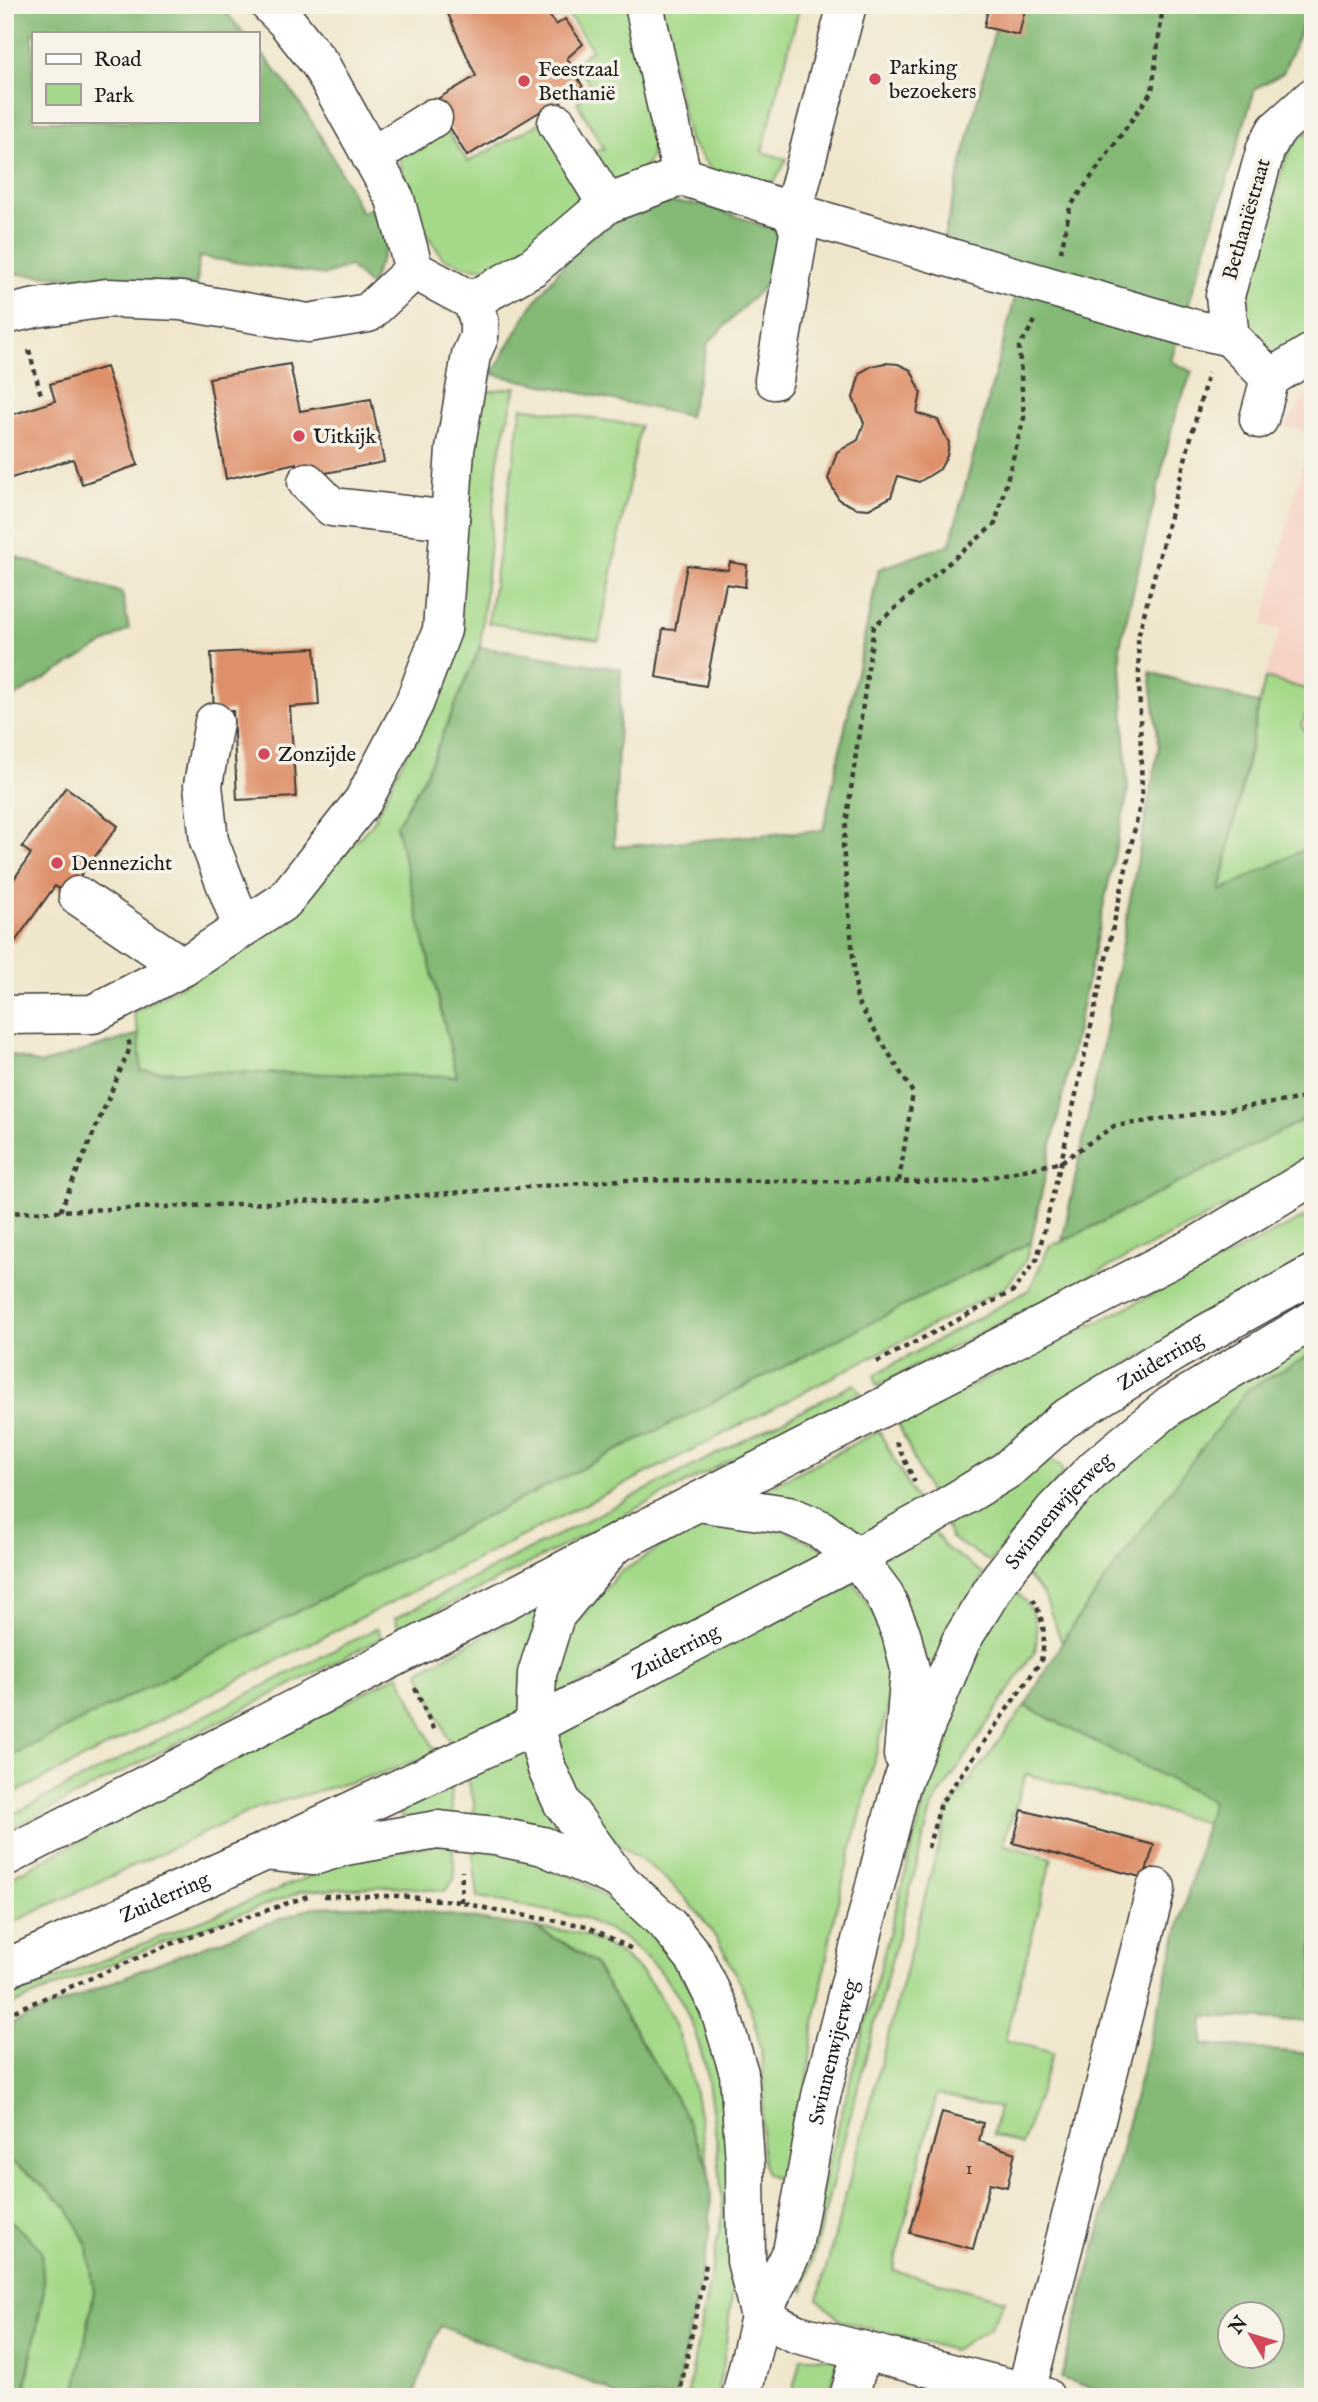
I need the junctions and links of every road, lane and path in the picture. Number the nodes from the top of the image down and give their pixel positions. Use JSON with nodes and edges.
{"nodes":[{"id":1,"x":644,"y":5,"type":"edge"},
{"id":2,"x":847,"y":5,"type":"edge"},
{"id":3,"x":1163,"y":5,"type":"edge"},
{"id":4,"x":289,"y":10,"type":"edge"},
{"id":5,"x":1313,"y":97,"type":"edge"},
{"id":6,"x":433,"y":118,"type":"dead end"},
{"id":7,"x":557,"y":123,"type":"dead end"},
{"id":8,"x":371,"y":157,"type":"junction"},
{"id":9,"x":682,"y":176,"type":"junction"},
{"id":10,"x":607,"y":204,"type":"junction"},
{"id":11,"x":793,"y":212,"type":"junction"},
{"id":12,"x":414,"y":270,"type":"junction"},
{"id":13,"x":1054,"y":288,"type":"junction"},
{"id":14,"x":472,"y":301,"type":"junction"},
{"id":15,"x":12,"y":313,"type":"edge"},
{"id":16,"x":1220,"y":350,"type":"junction"},
{"id":17,"x":1313,"y":352,"type":"edge"},
{"id":18,"x":1270,"y":378,"type":"junction"},
{"id":19,"x":774,"y":380,"type":"dead end"},
{"id":20,"x":41,"y":394,"type":"dead end"},
{"id":21,"x":1259,"y":419,"type":"dead end"},
{"id":22,"x":307,"y":482,"type":"dead end"},
{"id":23,"x":450,"y":520,"type":"junction"},
{"id":24,"x":214,"y":722,"type":"dead end"},
{"id":25,"x":78,"y":896,"type":"dead end"},
{"id":26,"x":243,"y":927,"type":"junction"},
{"id":27,"x":183,"y":967,"type":"junction"},
{"id":28,"x":122,"y":999,"type":"junction"},
{"id":29,"x":5,"y":1015,"type":"edge"},
{"id":30,"x":1313,"y":1097,"type":"edge"},
{"id":31,"x":1061,"y":1162,"type":"junction"},
{"id":32,"x":1313,"y":1176,"type":"edge"},
{"id":33,"x":900,"y":1181,"type":"junction"},
{"id":34,"x":60,"y":1211,"type":"junction"},
{"id":35,"x":5,"y":1213,"type":"edge"},
{"id":36,"x":1313,"y":1274,"type":"edge"},
{"id":37,"x":1313,"y":1320,"type":"edge"},
{"id":38,"x":873,"y":1365,"type":"dead end"},
{"id":39,"x":698,"y":1502,"type":"junction"},
{"id":40,"x":612,"y":1547,"type":"junction"},
{"id":41,"x":856,"y":1557,"type":"junction"},
{"id":42,"x":535,"y":1725,"type":"junction"},
{"id":43,"x":901,"y":1785,"type":"junction"},
{"id":44,"x":266,"y":1851,"type":"junction"},
{"id":45,"x":5,"y":1857,"type":"edge"},
{"id":46,"x":617,"y":1878,"type":"junction"},
{"id":47,"x":1156,"y":1888,"type":"dead end"},
{"id":48,"x":638,"y":1955,"type":"dead end"},
{"id":49,"x":5,"y":1969,"type":"edge"},
{"id":50,"x":5,"y":2015,"type":"edge"},
{"id":51,"x":706,"y":2263,"type":"dead end"},
{"id":52,"x":760,"y":2317,"type":"junction"},
{"id":53,"x":862,"y":2350,"type":"junction"},
{"id":54,"x":1036,"y":2394,"type":"edge"},
{"id":55,"x":679,"y":2397,"type":"edge"},
{"id":56,"x":741,"y":2397,"type":"edge"},
{"id":57,"x":849,"y":2397,"type":"edge"}],
"edges":[{"from":1,"to":9,"type":"street"},
{"from":2,"to":11,"type":"street"},
{"from":3,"to":13,"type":"path"},
{"from":4,"to":8,"type":"street"},
{"from":5,"to":16,"type":"street","name":"Bethaniëstraat"},
{"from":6,"to":8,"type":"street"},
{"from":7,"to":10,"type":"street"},
{"from":8,"to":12,"type":"street"},
{"from":9,"to":10,"type":"street"},
{"from":9,"to":11,"type":"street"},
{"from":10,"to":14,"type":"street"},
{"from":11,"to":13,"type":"street"},
{"from":11,"to":19,"type":"street"},
{"from":12,"to":14,"type":"street"},
{"from":12,"to":15,"type":"street"},
{"from":13,"to":16,"type":"street"},
{"from":13,"to":33,"type":"path"},
{"from":14,"to":23,"type":"street"},
{"from":15,"to":20,"type":"path"},
{"from":16,"to":18,"type":"street"},
{"from":16,"to":31,"type":"path"},
{"from":17,"to":18,"type":"street"},
{"from":18,"to":21,"type":"street"},
{"from":22,"to":23,"type":"street"},
{"from":23,"to":26,"type":"street"},
{"from":24,"to":26,"type":"street"},
{"from":25,"to":27,"type":"street"},
{"from":26,"to":27,"type":"street"},
{"from":27,"to":28,"type":"street"},
{"from":28,"to":29,"type":"street"},
{"from":28,"to":34,"type":"path"},
{"from":30,"to":31,"type":"path"},
{"from":31,"to":33,"type":"path"},
{"from":31,"to":38,"type":"path"},
{"from":32,"to":39,"type":"street"},
{"from":33,"to":34,"type":"path"},
{"from":34,"to":35,"type":"path"},
{"from":36,"to":41,"type":"street","name":"Zuiderring"},
{"from":37,"to":43,"type":"street","name":"Swinnenwijerweg"},
{"from":39,"to":40,"type":"street"},
{"from":39,"to":41,"type":"street","name":"Swinnenwijerweg"},
{"from":40,"to":42,"type":"street","name":"Swinnenwijerweg"},
{"from":40,"to":45,"type":"street"},
{"from":41,"to":42,"type":"street","name":"Zuiderring"},
{"from":41,"to":43,"type":"street","name":"Swinnenwijerweg"},
{"from":42,"to":44,"type":"street","name":"Zuiderring"},
{"from":42,"to":46,"type":"street","name":"Swinnenwijerweg"},
{"from":43,"to":52,"type":"street","name":"Swinnenwijerweg"},
{"from":44,"to":46,"type":"street","name":"Swinnenwijerweg"},
{"from":44,"to":49,"type":"street","name":"Zuiderring"},
{"from":46,"to":52,"type":"street","name":"Swinnenwijerweg"},
{"from":47,"to":54,"type":"street"},
{"from":48,"to":50,"type":"path"},
{"from":51,"to":55,"type":"path"},
{"from":52,"to":53,"type":"street"},
{"from":52,"to":56,"type":"street","name":"Swinnenwijerweg"},
{"from":53,"to":54,"type":"street"},
{"from":53,"to":57,"type":"street"}]}
